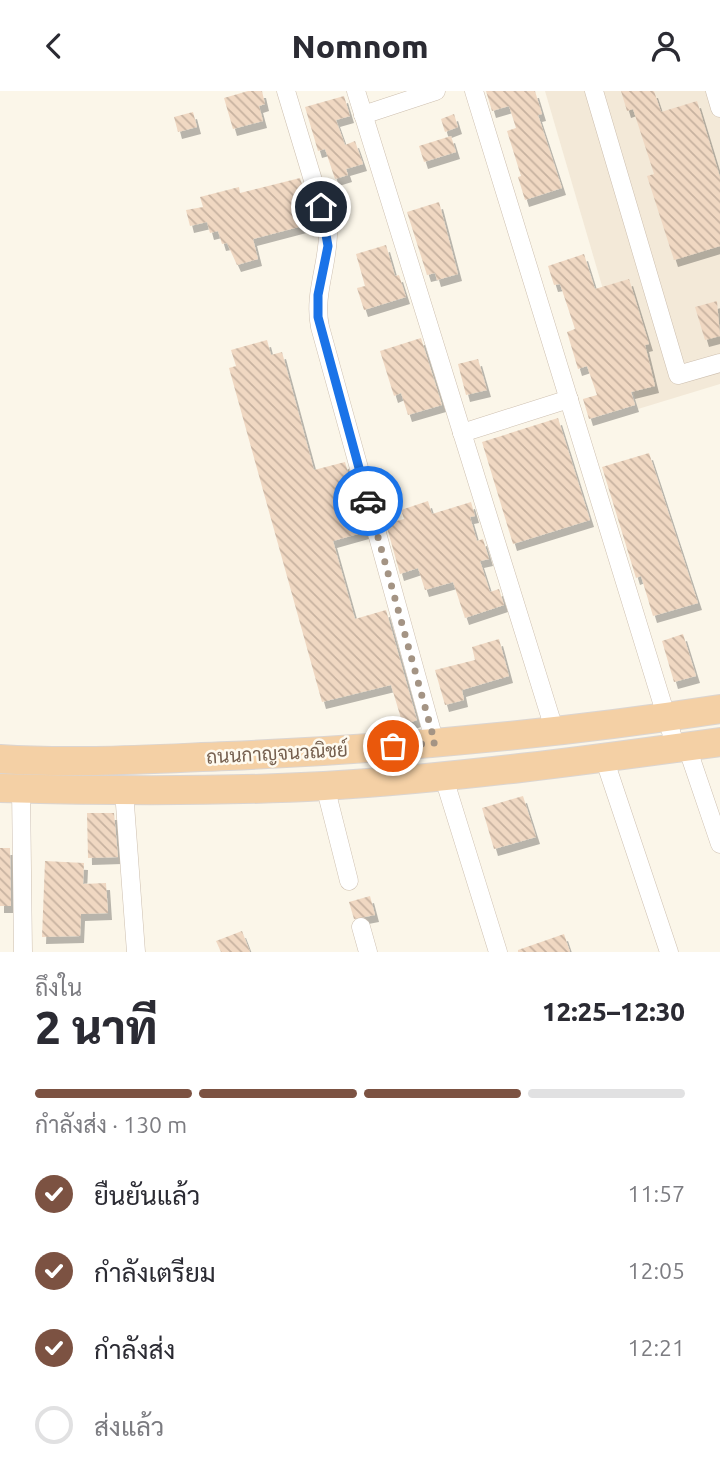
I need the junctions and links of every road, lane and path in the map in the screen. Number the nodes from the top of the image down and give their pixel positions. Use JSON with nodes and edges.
{"nodes":[{"id":1,"x":286,"y":91,"type":"edge"},
{"id":2,"x":356,"y":91,"type":"edge"},
{"id":3,"x":436,"y":91,"type":"edge"},
{"id":4,"x":474,"y":91,"type":"edge"},
{"id":5,"x":594,"y":91,"type":"edge"},
{"id":6,"x":715,"y":91,"type":"edge"},
{"id":7,"x":720,"y":108,"type":"edge"},
{"id":8,"x":363,"y":115,"type":"junction"},
{"id":9,"x":720,"y":363,"type":"edge"},
{"id":10,"x":569,"y":399,"type":"junction"},
{"id":11,"x":462,"y":433,"type":"junction"},
{"id":12,"x":720,"y":709,"type":"edge"},
{"id":13,"x":666,"y":717,"type":"junction"},
{"id":14,"x":555,"y":733,"type":"junction"},
{"id":15,"x":720,"y":742,"type":"edge"},
{"id":16,"x":435,"y":743,"type":"junction"},
{"id":17,"x":681,"y":748,"type":"junction"},
{"id":18,"x":604,"y":758,"type":"junction"},
{"id":19,"x":0,"y":759,"type":"edge"},
{"id":20,"x":443,"y":775,"type":"junction"},
{"id":21,"x":324,"y":786,"type":"junction"},
{"id":22,"x":11,"y":788,"type":"edge"},
{"id":23,"x":124,"y":791,"type":"junction"},
{"id":24,"x":720,"y":844,"type":"edge"},
{"id":25,"x":349,"y":881,"type":"dead end"},
{"id":26,"x":361,"y":927,"type":"dead end"},
{"id":27,"x":23,"y":952,"type":"edge"},
{"id":28,"x":136,"y":952,"type":"edge"},
{"id":29,"x":368,"y":952,"type":"edge"},
{"id":30,"x":498,"y":952,"type":"edge"},
{"id":31,"x":669,"y":952,"type":"edge"}],
"edges":[{"from":1,"to":16,"type":"street"},
{"from":2,"to":8,"type":"street"},
{"from":3,"to":8,"type":"street"},
{"from":4,"to":10,"type":"street"},
{"from":5,"to":9,"type":"street"},
{"from":6,"to":7,"type":"street"},
{"from":8,"to":11,"type":"street"},
{"from":10,"to":11,"type":"street"},
{"from":10,"to":13,"type":"street"},
{"from":11,"to":14,"type":"street"},
{"from":12,"to":13,"type":"highway","name":"ถนนกาญจนวณิชย์"},
{"from":13,"to":14,"type":"highway","name":"ถนนกาญจนวณิชย์"},
{"from":13,"to":17,"type":"street"},
{"from":14,"to":16,"type":"highway","name":"ถนนกาญจนวณิชย์"},
{"from":15,"to":17,"type":"highway","name":"ถนนกาญจนวณิชย์"},
{"from":16,"to":19,"type":"highway","name":"ถนนกาญจนวณิชย์"},
{"from":17,"to":18,"type":"highway","name":"ถนนกาญจนวณิชย์"},
{"from":17,"to":24,"type":"street"},
{"from":18,"to":20,"type":"highway","name":"ถนนกาญจนวณิชย์"},
{"from":18,"to":31,"type":"street"},
{"from":20,"to":21,"type":"highway","name":"ถนนกาญจนวณิชย์"},
{"from":20,"to":30,"type":"street"},
{"from":21,"to":23,"type":"highway","name":"ถนนกาญจนวณิชย์"},
{"from":21,"to":25,"type":"street"},
{"from":22,"to":23,"type":"highway","name":"ถนนกาญจนวณิชย์"},
{"from":22,"to":27,"type":"street"},
{"from":23,"to":28,"type":"street"},
{"from":26,"to":29,"type":"street"}]}
